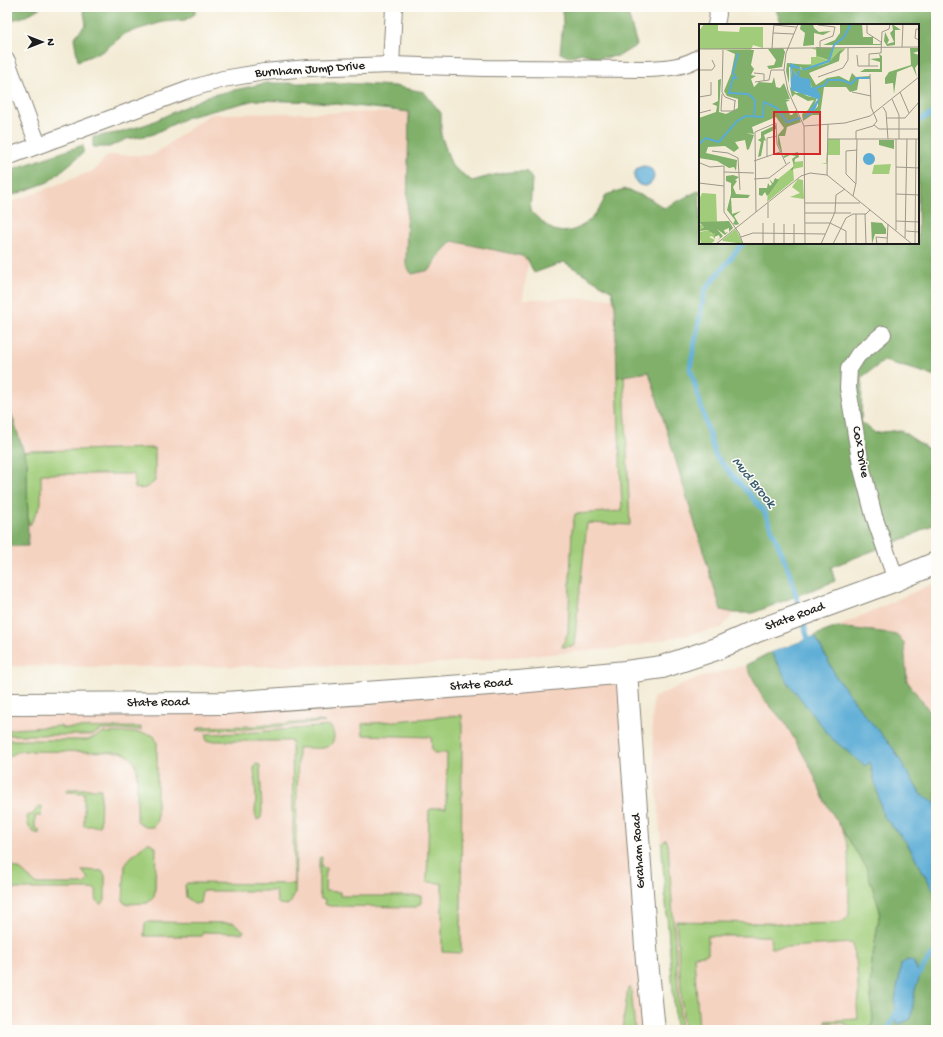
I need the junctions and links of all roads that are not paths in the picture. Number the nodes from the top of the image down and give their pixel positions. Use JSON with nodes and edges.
{"nodes":[{"id":1,"x":394,"y":7,"type":"edge"},
{"id":2,"x":716,"y":7,"type":"edge"},
{"id":3,"x":716,"y":24,"type":"edge"},
{"id":4,"x":699,"y":58,"type":"edge"},
{"id":5,"x":7,"y":61,"type":"edge"},
{"id":6,"x":391,"y":65,"type":"junction"},
{"id":7,"x":38,"y":146,"type":"junction"},
{"id":8,"x":7,"y":157,"type":"edge"},
{"id":9,"x":883,"y":334,"type":"dead end"},
{"id":10,"x":936,"y":564,"type":"edge"},
{"id":11,"x":896,"y":580,"type":"junction"},
{"id":12,"x":626,"y":672,"type":"junction"},
{"id":13,"x":7,"y":704,"type":"edge"},
{"id":14,"x":654,"y":1030,"type":"edge"}],
"edges":[{"from":1,"to":6,"type":"street"},
{"from":2,"to":3,"type":"street"},
{"from":4,"to":6,"type":"street","name":"Burnham Jump Drive"},
{"from":5,"to":7,"type":"street"},
{"from":6,"to":7,"type":"street","name":"Burnham Jump Drive"},
{"from":7,"to":8,"type":"street","name":"Burnham Jump Drive"},
{"from":9,"to":11,"type":"street","name":"Cox Drive"},
{"from":10,"to":11,"type":"main road","name":"State Road"},
{"from":11,"to":12,"type":"main road","name":"State Road"},
{"from":12,"to":13,"type":"main road","name":"State Road"},
{"from":12,"to":14,"type":"main road","name":"Graham Road"}]}
